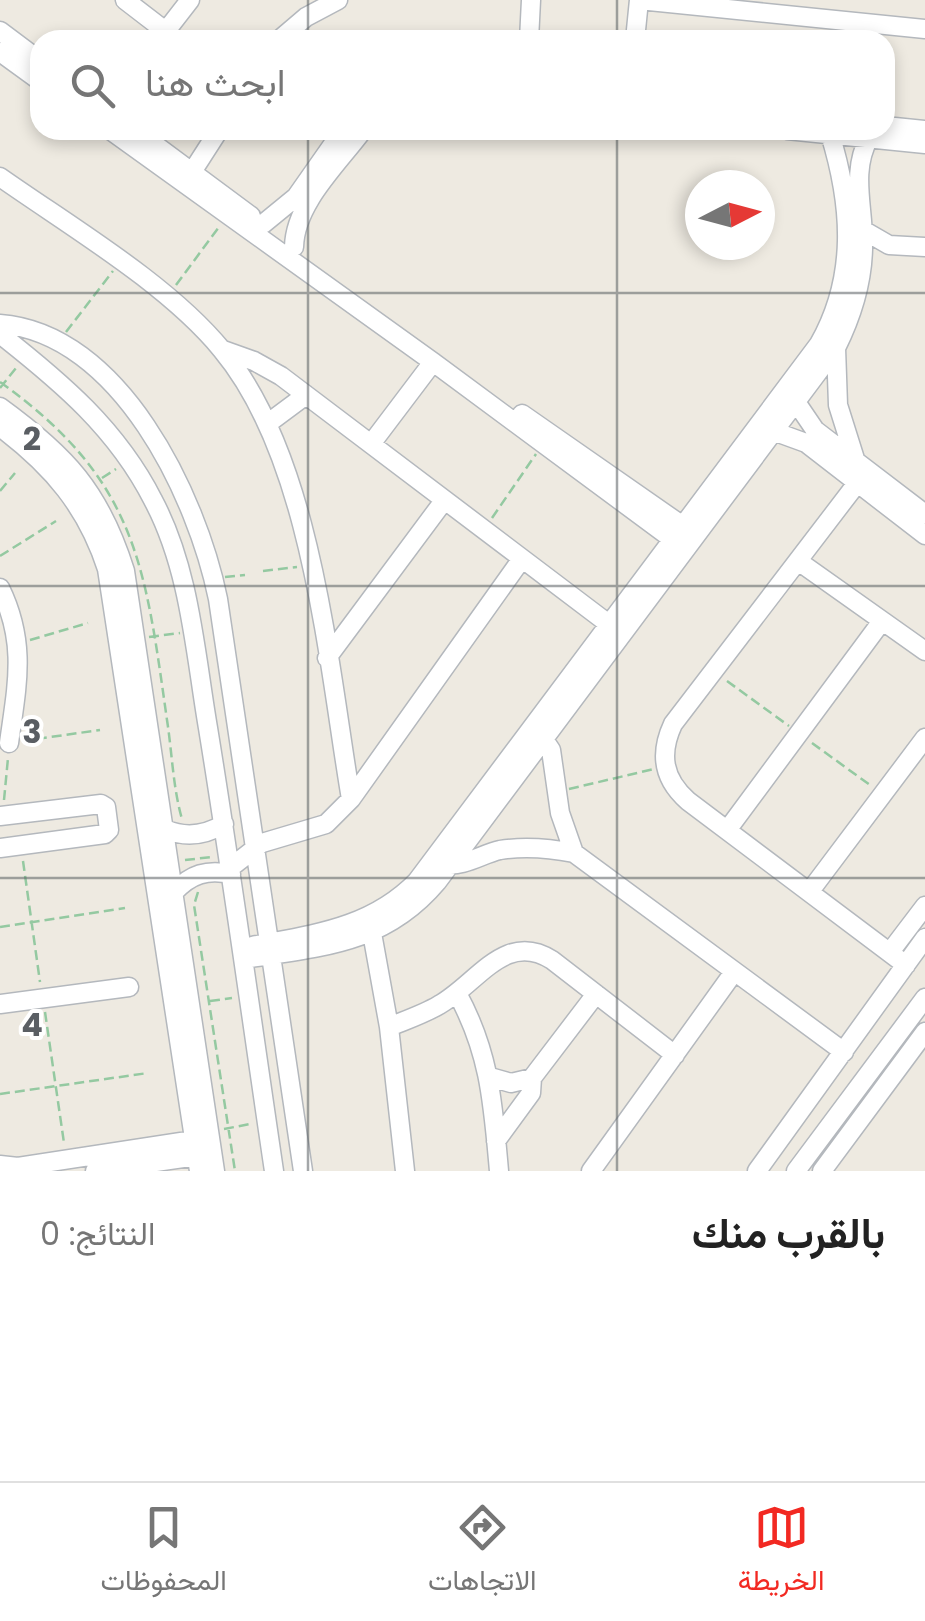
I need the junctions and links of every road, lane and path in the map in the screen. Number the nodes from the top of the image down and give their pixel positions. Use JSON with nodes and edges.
{"nodes":[{"id":1,"x":125,"y":0,"type":"edge"},
{"id":2,"x":190,"y":0,"type":"edge"},
{"id":3,"x":338,"y":0,"type":"edge"},
{"id":4,"x":531,"y":0,"type":"edge"},
{"id":5,"x":749,"y":6,"type":"edge"},
{"id":6,"x":164,"y":30,"type":"edge"},
{"id":7,"x":175,"y":30,"type":"edge"},
{"id":8,"x":291,"y":30,"type":"edge"},
{"id":9,"x":529,"y":30,"type":"edge"},
{"id":10,"x":636,"y":30,"type":"edge"},
{"id":11,"x":925,"y":30,"type":"edge"},
{"id":12,"x":0,"y":31,"type":"edge"},
{"id":13,"x":30,"y":53,"type":"edge"},
{"id":14,"x":4,"y":63,"type":"edge"},
{"id":15,"x":30,"y":76,"type":"edge"},
{"id":16,"x":912,"y":133,"type":"edge"},
{"id":17,"x":124,"y":140,"type":"edge"},
{"id":18,"x":148,"y":140,"type":"edge"},
{"id":19,"x":213,"y":140,"type":"edge"},
{"id":20,"x":337,"y":140,"type":"edge"},
{"id":21,"x":354,"y":140,"type":"edge"},
{"id":22,"x":832,"y":140,"type":"edge"},
{"id":23,"x":868,"y":140,"type":"edge"},
{"id":24,"x":925,"y":144,"type":"edge"},
{"id":25,"x":192,"y":172,"type":"junction"},
{"id":26,"x":0,"y":178,"type":"edge"},
{"id":27,"x":308,"y":193,"type":"junction"},
{"id":28,"x":229,"y":214,"type":"junction"},
{"id":29,"x":263,"y":224,"type":"junction"},
{"id":30,"x":863,"y":230,"type":"junction"},
{"id":31,"x":889,"y":245,"type":"junction"},
{"id":32,"x":294,"y":247,"type":"junction"},
{"id":33,"x":925,"y":247,"type":"edge"},
{"id":34,"x":120,"y":262,"type":"junction"},
{"id":35,"x":862,"y":263,"type":"junction"},
{"id":36,"x":166,"y":298,"type":"junction"},
{"id":37,"x":0,"y":324,"type":"edge"},
{"id":38,"x":0,"y":334,"type":"edge"},
{"id":39,"x":60,"y":340,"type":"junction"},
{"id":40,"x":836,"y":348,"type":"junction"},
{"id":41,"x":223,"y":350,"type":"junction"},
{"id":42,"x":26,"y":354,"type":"junction"},
{"id":43,"x":433,"y":362,"type":"junction"},
{"id":44,"x":0,"y":388,"type":"edge"},
{"id":45,"x":306,"y":395,"type":"junction"},
{"id":46,"x":796,"y":402,"type":"junction"},
{"id":47,"x":0,"y":406,"type":"edge"},
{"id":48,"x":267,"y":424,"type":"junction"},
{"id":49,"x":0,"y":427,"type":"edge"},
{"id":50,"x":773,"y":431,"type":"junction"},
{"id":51,"x":371,"y":444,"type":"junction"},
{"id":52,"x":543,"y":444,"type":"junction"},
{"id":53,"x":130,"y":460,"type":"junction"},
{"id":54,"x":846,"y":460,"type":"junction"},
{"id":55,"x":15,"y":474,"type":"dead end"},
{"id":56,"x":858,"y":482,"type":"junction"},
{"id":57,"x":87,"y":488,"type":"junction"},
{"id":58,"x":0,"y":491,"type":"edge"},
{"id":59,"x":442,"y":502,"type":"junction"},
{"id":60,"x":925,"y":514,"type":"edge"},
{"id":61,"x":56,"y":521,"type":"dead end"},
{"id":62,"x":483,"y":532,"type":"junction"},
{"id":63,"x":925,"y":535,"type":"edge"},
{"id":64,"x":684,"y":537,"type":"junction"},
{"id":65,"x":0,"y":556,"type":"edge"},
{"id":66,"x":521,"y":560,"type":"junction"},
{"id":67,"x":798,"y":561,"type":"junction"},
{"id":68,"x":313,"y":564,"type":"junction"},
{"id":69,"x":263,"y":571,"type":"dead end"},
{"id":70,"x":245,"y":575,"type":"dead end"},
{"id":71,"x":214,"y":579,"type":"junction"},
{"id":72,"x":0,"y":588,"type":"edge"},
{"id":73,"x":882,"y":621,"type":"junction"},
{"id":74,"x":88,"y":623,"type":"dead end"},
{"id":75,"x":610,"y":625,"type":"junction"},
{"id":76,"x":192,"y":631,"type":"junction"},
{"id":77,"x":136,"y":639,"type":"junction"},
{"id":78,"x":19,"y":643,"type":"junction"},
{"id":79,"x":925,"y":651,"type":"edge"},
{"id":80,"x":327,"y":658,"type":"junction"},
{"id":81,"x":230,"y":678,"type":"junction"},
{"id":82,"x":200,"y":682,"type":"junction"},
{"id":83,"x":8,"y":686,"type":"edge"},
{"id":84,"x":100,"y":730,"type":"dead end"},
{"id":85,"x":539,"y":734,"type":"junction"},
{"id":86,"x":925,"y":738,"type":"edge"},
{"id":87,"x":9,"y":743,"type":"junction"},
{"id":88,"x":665,"y":766,"type":"junction"},
{"id":89,"x":556,"y":792,"type":"junction"},
{"id":90,"x":351,"y":799,"type":"junction"},
{"id":91,"x":1,"y":815,"type":"edge"},
{"id":92,"x":224,"y":826,"type":"junction"},
{"id":93,"x":164,"y":828,"type":"junction"},
{"id":94,"x":728,"y":829,"type":"junction"},
{"id":95,"x":254,"y":839,"type":"junction"},
{"id":96,"x":21,"y":845,"type":"junction"},
{"id":97,"x":0,"y":848,"type":"edge"},
{"id":98,"x":574,"y":853,"type":"junction"},
{"id":99,"x":443,"y":861,"type":"junction"},
{"id":100,"x":170,"y":862,"type":"junction"},
{"id":101,"x":230,"y":865,"type":"junction"},
{"id":102,"x":204,"y":888,"type":"dead end"},
{"id":103,"x":810,"y":891,"type":"junction"},
{"id":104,"x":174,"y":892,"type":"junction"},
{"id":105,"x":925,"y":906,"type":"edge"},
{"id":106,"x":125,"y":908,"type":"dead end"},
{"id":107,"x":32,"y":922,"type":"junction"},
{"id":108,"x":0,"y":927,"type":"edge"},
{"id":109,"x":372,"y":934,"type":"junction"},
{"id":110,"x":925,"y":938,"type":"edge"},
{"id":111,"x":272,"y":948,"type":"junction"},
{"id":112,"x":890,"y":952,"type":"junction"},
{"id":113,"x":243,"y":953,"type":"junction"},
{"id":114,"x":906,"y":965,"type":"junction"},
{"id":115,"x":734,"y":972,"type":"junction"},
{"id":116,"x":130,"y":987,"type":"dead end"},
{"id":117,"x":457,"y":993,"type":"junction"},
{"id":118,"x":248,"y":994,"type":"junction"},
{"id":119,"x":596,"y":994,"type":"junction"},
{"id":120,"x":43,"y":998,"type":"junction"},
{"id":121,"x":925,"y":998,"type":"edge"},
{"id":122,"x":210,"y":1002,"type":"junction"},
{"id":123,"x":0,"y":1004,"type":"edge"},
{"id":124,"x":282,"y":1021,"type":"junction"},
{"id":125,"x":253,"y":1026,"type":"junction"},
{"id":126,"x":389,"y":1027,"type":"junction"},
{"id":127,"x":925,"y":1032,"type":"edge"},
{"id":128,"x":844,"y":1052,"type":"junction"},
{"id":129,"x":675,"y":1055,"type":"junction"},
{"id":130,"x":148,"y":1073,"type":"dead end"},
{"id":131,"x":490,"y":1077,"type":"junction"},
{"id":132,"x":532,"y":1078,"type":"junction"},
{"id":133,"x":56,"y":1087,"type":"junction"},
{"id":134,"x":0,"y":1094,"type":"edge"},
{"id":135,"x":835,"y":1120,"type":"junction"},
{"id":136,"x":267,"y":1121,"type":"junction"},
{"id":137,"x":229,"y":1128,"type":"junction"},
{"id":138,"x":851,"y":1133,"type":"junction"},
{"id":139,"x":496,"y":1140,"type":"junction"},
{"id":140,"x":200,"y":1150,"type":"edge"},
{"id":141,"x":66,"y":1159,"type":"junction"},
{"id":142,"x":12,"y":1168,"type":"edge"},
{"id":143,"x":95,"y":1171,"type":"edge"},
{"id":144,"x":216,"y":1171,"type":"edge"},
{"id":145,"x":235,"y":1171,"type":"edge"},
{"id":146,"x":274,"y":1171,"type":"edge"},
{"id":147,"x":303,"y":1171,"type":"edge"},
{"id":148,"x":405,"y":1171,"type":"edge"},
{"id":149,"x":499,"y":1171,"type":"edge"},
{"id":150,"x":592,"y":1171,"type":"edge"},
{"id":151,"x":757,"y":1171,"type":"edge"},
{"id":152,"x":796,"y":1171,"type":"edge"},
{"id":153,"x":822,"y":1171,"type":"edge"}],
"edges":[{"from":1,"to":6,"type":"street"},
{"from":2,"to":7,"type":"street"},
{"from":3,"to":8,"type":"street"},
{"from":4,"to":9,"type":"street"},
{"from":5,"to":10,"type":"street"},
{"from":5,"to":11,"type":"street"},
{"from":12,"to":13,"type":"street"},
{"from":14,"to":15,"type":"street"},
{"from":16,"to":24,"type":"street"},
{"from":17,"to":28,"type":"street"},
{"from":18,"to":25,"type":"street"},
{"from":19,"to":25,"type":"street"},
{"from":20,"to":27,"type":"street"},
{"from":21,"to":27,"type":"street"},
{"from":22,"to":64,"type":"street"},
{"from":23,"to":30,"type":"street"},
{"from":25,"to":29,"type":"street"},
{"from":26,"to":34,"type":"street"},
{"from":27,"to":29,"type":"street"},
{"from":27,"to":32,"type":"street"},
{"from":28,"to":36,"type":"path"},
{"from":28,"to":43,"type":"street"},
{"from":29,"to":32,"type":"street"},
{"from":30,"to":31,"type":"street"},
{"from":30,"to":35,"type":"street"},
{"from":31,"to":33,"type":"street"},
{"from":31,"to":35,"type":"street"},
{"from":32,"to":64,"type":"street"},
{"from":34,"to":36,"type":"street"},
{"from":34,"to":39,"type":"path"},
{"from":35,"to":40,"type":"street"},
{"from":36,"to":41,"type":"street"},
{"from":37,"to":39,"type":"street"},
{"from":38,"to":42,"type":"street"},
{"from":39,"to":71,"type":"street"},
{"from":40,"to":46,"type":"street"},
{"from":40,"to":54,"type":"street"},
{"from":41,"to":45,"type":"street"},
{"from":41,"to":48,"type":"street"},
{"from":42,"to":44,"type":"path"},
{"from":42,"to":53,"type":"street"},
{"from":43,"to":51,"type":"street"},
{"from":43,"to":52,"type":"street"},
{"from":45,"to":48,"type":"street"},
{"from":45,"to":51,"type":"street"},
{"from":46,"to":50,"type":"street"},
{"from":46,"to":54,"type":"street"},
{"from":47,"to":57,"type":"street"},
{"from":48,"to":68,"type":"street"},
{"from":49,"to":140,"type":"street"},
{"from":50,"to":54,"type":"street"},
{"from":50,"to":64,"type":"street"},
{"from":51,"to":59,"type":"street"},
{"from":52,"to":62,"type":"path"},
{"from":52,"to":64,"type":"street"},
{"from":53,"to":57,"type":"path"},
{"from":53,"to":76,"type":"street"},
{"from":54,"to":56,"type":"street"},
{"from":54,"to":60,"type":"street"},
{"from":55,"to":58,"type":"path"},
{"from":56,"to":63,"type":"street"},
{"from":56,"to":67,"type":"street"},
{"from":57,"to":77,"type":"street"},
{"from":59,"to":62,"type":"street"},
{"from":59,"to":80,"type":"street"},
{"from":61,"to":65,"type":"path"},
{"from":62,"to":66,"type":"street"},
{"from":64,"to":75,"type":"street"},
{"from":64,"to":85,"type":"street"},
{"from":66,"to":75,"type":"street"},
{"from":66,"to":90,"type":"street"},
{"from":67,"to":73,"type":"street"},
{"from":67,"to":88,"type":"street"},
{"from":68,"to":69,"type":"path"},
{"from":68,"to":80,"type":"street"},
{"from":70,"to":71,"type":"path"},
{"from":71,"to":81,"type":"street"},
{"from":72,"to":78,"type":"street"},
{"from":73,"to":79,"type":"street"},
{"from":73,"to":94,"type":"street"},
{"from":74,"to":78,"type":"path"},
{"from":75,"to":85,"type":"street"},
{"from":76,"to":77,"type":"path"},
{"from":76,"to":82,"type":"street"},
{"from":77,"to":93,"type":"street"},
{"from":78,"to":83,"type":"street"},
{"from":80,"to":90,"type":"street"},
{"from":81,"to":82,"type":"street"},
{"from":81,"to":95,"type":"street"},
{"from":82,"to":92,"type":"street"},
{"from":83,"to":87,"type":"street"},
{"from":84,"to":87,"type":"path"},
{"from":85,"to":89,"type":"street"},
{"from":85,"to":99,"type":"street"},
{"from":86,"to":103,"type":"street"},
{"from":87,"to":91,"type":"path"},
{"from":88,"to":89,"type":"path"},
{"from":88,"to":94,"type":"street"},
{"from":89,"to":98,"type":"street"},
{"from":90,"to":95,"type":"street"},
{"from":91,"to":96,"type":"street"},
{"from":92,"to":93,"type":"street"},
{"from":92,"to":95,"type":"street"},
{"from":92,"to":101,"type":"street"},
{"from":93,"to":100,"type":"street"},
{"from":94,"to":103,"type":"street"},
{"from":95,"to":101,"type":"street"},
{"from":95,"to":111,"type":"street"},
{"from":96,"to":97,"type":"street"},
{"from":96,"to":107,"type":"path"},
{"from":98,"to":99,"type":"street"},
{"from":98,"to":115,"type":"street"},
{"from":99,"to":109,"type":"street"},
{"from":99,"to":111,"type":"street"},
{"from":100,"to":101,"type":"path"},
{"from":100,"to":104,"type":"street"},
{"from":101,"to":104,"type":"street"},
{"from":101,"to":113,"type":"street"},
{"from":102,"to":122,"type":"path"},
{"from":103,"to":112,"type":"street"},
{"from":104,"to":140,"type":"street"},
{"from":105,"to":112,"type":"street"},
{"from":106,"to":107,"type":"path"},
{"from":107,"to":108,"type":"path"},
{"from":107,"to":120,"type":"path"},
{"from":109,"to":111,"type":"street"},
{"from":109,"to":126,"type":"street"},
{"from":110,"to":114,"type":"street"},
{"from":111,"to":113,"type":"street"},
{"from":111,"to":124,"type":"street"},
{"from":112,"to":114,"type":"street"},
{"from":113,"to":118,"type":"street"},
{"from":114,"to":128,"type":"street"},
{"from":115,"to":128,"type":"street"},
{"from":115,"to":129,"type":"street"},
{"from":116,"to":120,"type":"street"},
{"from":117,"to":119,"type":"street"},
{"from":117,"to":126,"type":"street"},
{"from":117,"to":131,"type":"street"},
{"from":118,"to":122,"type":"path"},
{"from":118,"to":125,"type":"street"},
{"from":119,"to":129,"type":"street"},
{"from":119,"to":132,"type":"street"},
{"from":120,"to":123,"type":"street"},
{"from":120,"to":133,"type":"path"},
{"from":121,"to":135,"type":"street"},
{"from":122,"to":137,"type":"path"},
{"from":124,"to":125,"type":"street"},
{"from":124,"to":147,"type":"street"},
{"from":125,"to":136,"type":"street"},
{"from":126,"to":148,"type":"street"},
{"from":127,"to":138,"type":"street"},
{"from":128,"to":151,"type":"street"},
{"from":129,"to":150,"type":"street"},
{"from":130,"to":133,"type":"path"},
{"from":131,"to":132,"type":"street"},
{"from":131,"to":139,"type":"street"},
{"from":132,"to":139,"type":"street"},
{"from":133,"to":134,"type":"path"},
{"from":133,"to":141,"type":"path"},
{"from":135,"to":138,"type":"street"},
{"from":135,"to":152,"type":"street"},
{"from":136,"to":137,"type":"path"},
{"from":136,"to":146,"type":"street"},
{"from":137,"to":140,"type":"path"},
{"from":137,"to":145,"type":"path"},
{"from":138,"to":153,"type":"street"},
{"from":139,"to":149,"type":"street"},
{"from":140,"to":141,"type":"street"},
{"from":140,"to":143,"type":"street"},
{"from":140,"to":144,"type":"street"},
{"from":141,"to":142,"type":"street"}]}
